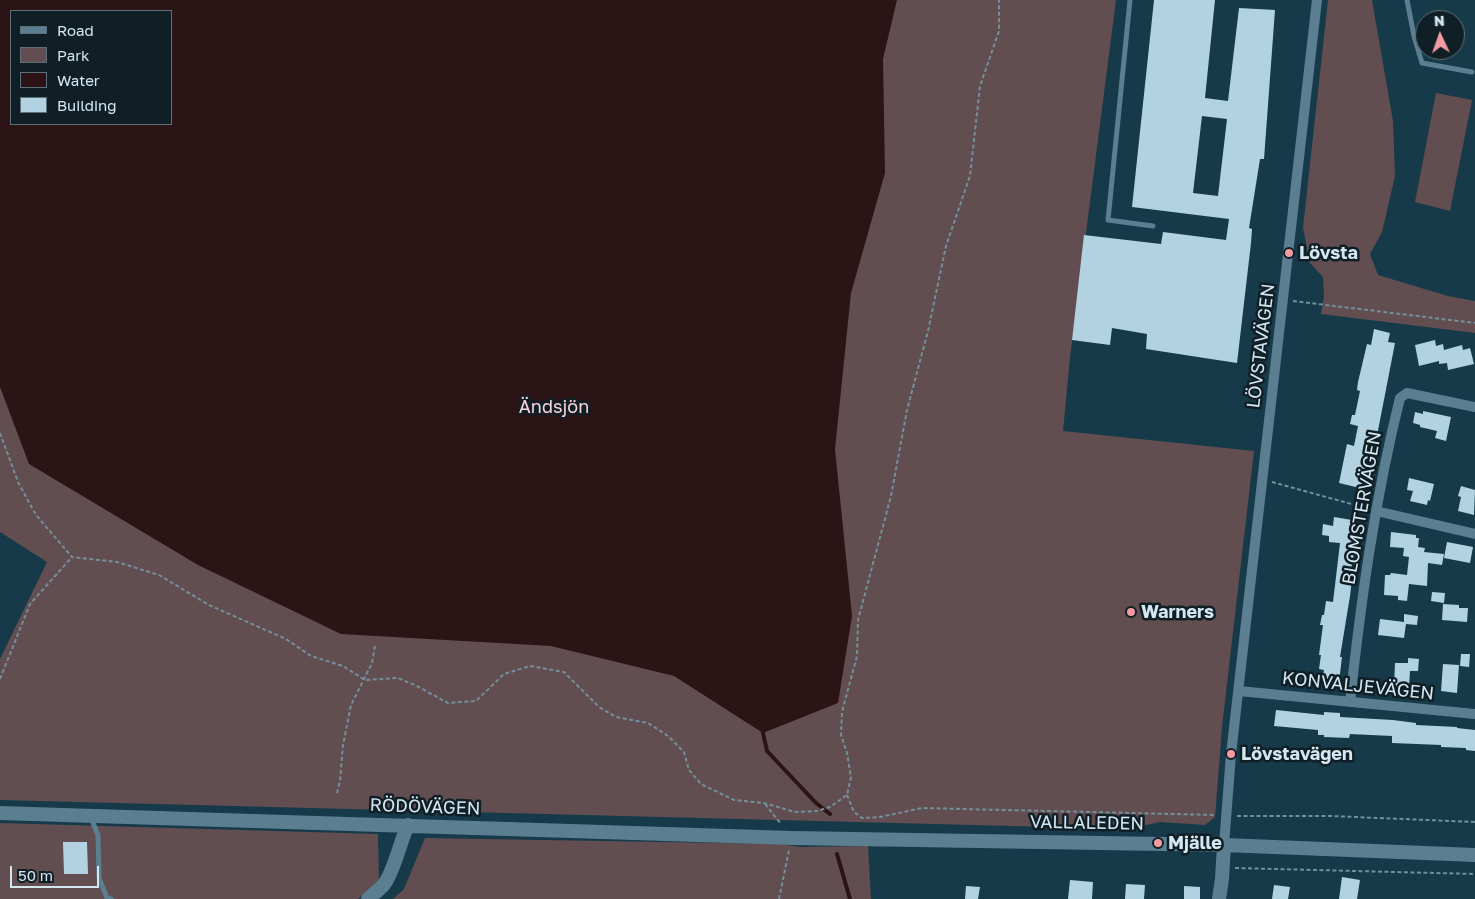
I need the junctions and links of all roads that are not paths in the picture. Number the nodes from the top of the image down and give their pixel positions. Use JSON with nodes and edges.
{"nodes":[{"id":1,"x":1130,"y":0,"type":"edge"},
{"id":2,"x":1317,"y":0,"type":"edge"},
{"id":3,"x":1407,"y":0,"type":"edge"},
{"id":4,"x":1472,"y":72,"type":"dead end"},
{"id":5,"x":1152,"y":226,"type":"dead end"},
{"id":6,"x":1475,"y":407,"type":"edge"},
{"id":7,"x":1376,"y":511,"type":"junction"},
{"id":8,"x":1475,"y":534,"type":"edge"},
{"id":9,"x":1239,"y":692,"type":"junction"},
{"id":10,"x":1350,"y":702,"type":"junction"},
{"id":11,"x":1475,"y":714,"type":"edge"},
{"id":12,"x":0,"y":813,"type":"edge"},
{"id":13,"x":90,"y":815,"type":"junction"},
{"id":14,"x":408,"y":824,"type":"junction"},
{"id":15,"x":848,"y":838,"type":"joint"},
{"id":16,"x":1224,"y":845,"type":"junction"},
{"id":17,"x":1475,"y":854,"type":"edge"},
{"id":18,"x":111,"y":899,"type":"edge"},
{"id":19,"x":368,"y":899,"type":"edge"},
{"id":20,"x":1219,"y":899,"type":"edge"}],
"edges":[{"from":1,"to":5,"type":"lane"},
{"from":2,"to":9,"type":"street","name":"LÖVSTAVÄGEN"},
{"from":3,"to":4,"type":"lane"},
{"from":6,"to":7,"type":"street","name":"BLOMSTERVÄGEN"},
{"from":7,"to":8,"type":"street"},
{"from":7,"to":10,"type":"street","name":"BLOMSTERVÄGEN"},
{"from":9,"to":10,"type":"street","name":"KONVALJEVÄGEN"},
{"from":9,"to":16,"type":"street","name":"LÖVSTAVÄGEN"},
{"from":10,"to":11,"type":"street","name":"KONVALJEVÄGEN"},
{"from":12,"to":13,"type":"main road","name":"RÖDÖVÄGEN"},
{"from":13,"to":14,"type":"main road","name":"RÖDÖVÄGEN"},
{"from":13,"to":18,"type":"lane"},
{"from":14,"to":15,"type":"main road","name":"RÖDÖVÄGEN"},
{"from":14,"to":19,"type":"main road"},
{"from":15,"to":16,"type":"main road","name":"VALLALEDEN"},
{"from":16,"to":17,"type":"main road","name":"VALLALEDEN"},
{"from":16,"to":20,"type":"main road"}]}
